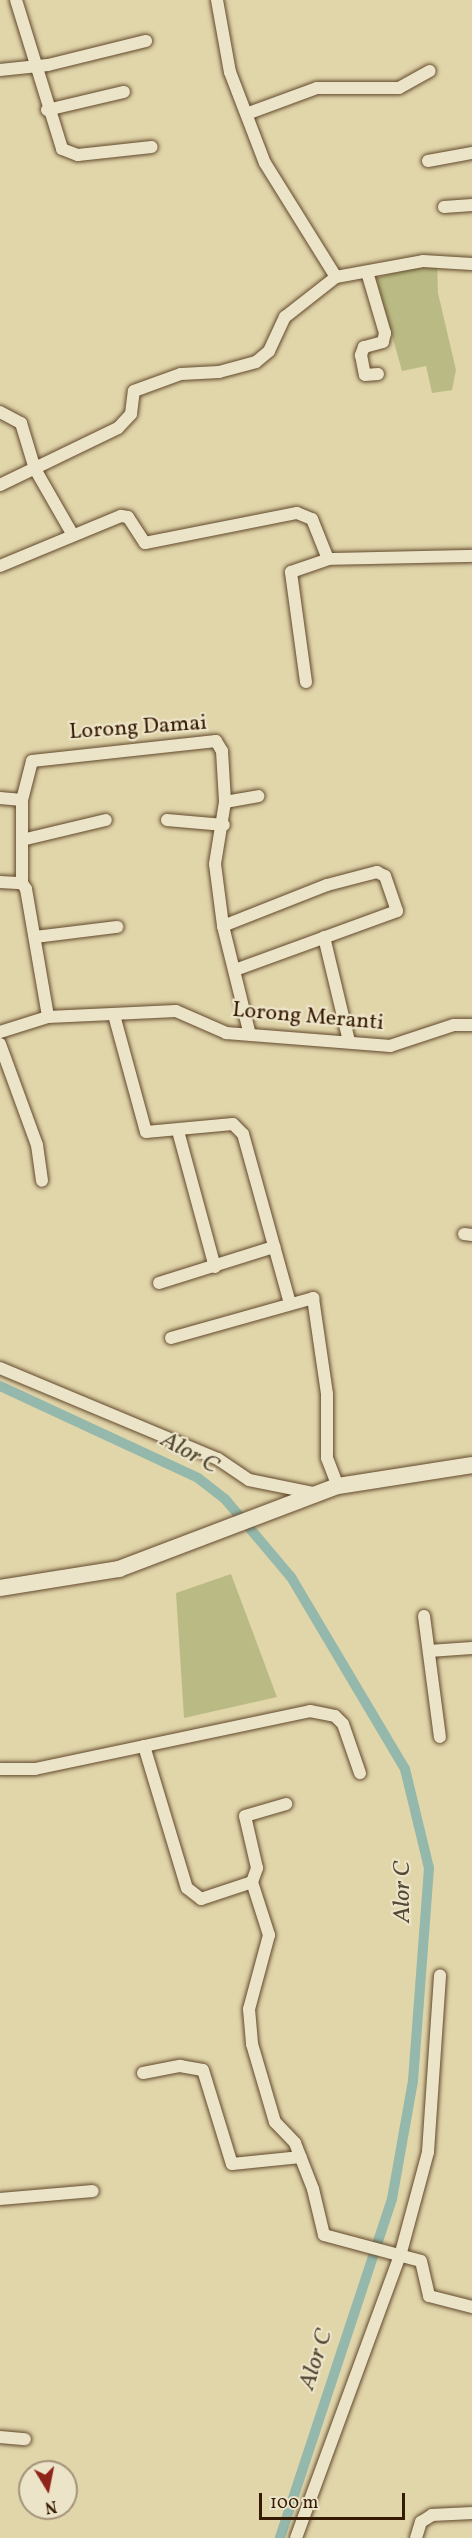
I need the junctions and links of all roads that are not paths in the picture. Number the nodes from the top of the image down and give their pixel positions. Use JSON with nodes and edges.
{"nodes":[{"id":1,"x":16,"y":0,"type":"edge"},
{"id":2,"x":217,"y":0,"type":"edge"},
{"id":3,"x":146,"y":41,"type":"dead end"},
{"id":4,"x":35,"y":64,"type":"junction"},
{"id":5,"x":0,"y":70,"type":"edge"},
{"id":6,"x":430,"y":71,"type":"dead end"},
{"id":7,"x":124,"y":92,"type":"dead end"},
{"id":8,"x":47,"y":110,"type":"junction"},
{"id":9,"x":249,"y":113,"type":"junction"},
{"id":10,"x":152,"y":147,"type":"dead end"},
{"id":11,"x":472,"y":153,"type":"edge"},
{"id":12,"x":428,"y":161,"type":"dead end"},
{"id":13,"x":472,"y":206,"type":"edge"},
{"id":14,"x":444,"y":207,"type":"dead end"},
{"id":15,"x":472,"y":264,"type":"edge"},
{"id":16,"x":368,"y":272,"type":"junction"},
{"id":17,"x":336,"y":276,"type":"junction"},
{"id":18,"x":378,"y":374,"type":"dead end"},
{"id":19,"x":0,"y":412,"type":"edge"},
{"id":20,"x":35,"y":469,"type":"junction"},
{"id":21,"x":0,"y":485,"type":"edge"},
{"id":22,"x":73,"y":535,"type":"junction"},
{"id":23,"x":472,"y":556,"type":"edge"},
{"id":24,"x":328,"y":559,"type":"junction"},
{"id":25,"x":0,"y":566,"type":"edge"},
{"id":26,"x":306,"y":682,"type":"dead end"},
{"id":27,"x":258,"y":796,"type":"dead end"},
{"id":28,"x":0,"y":798,"type":"edge"},
{"id":29,"x":22,"y":800,"type":"junction"},
{"id":30,"x":225,"y":802,"type":"junction"},
{"id":31,"x":106,"y":820,"type":"dead end"},
{"id":32,"x":167,"y":820,"type":"dead end"},
{"id":33,"x":224,"y":825,"type":"junction"},
{"id":34,"x":26,"y":838,"type":"junction"},
{"id":35,"x":0,"y":882,"type":"edge"},
{"id":36,"x":22,"y":883,"type":"junction"},
{"id":37,"x":223,"y":926,"type":"junction"},
{"id":38,"x":117,"y":927,"type":"dead end"},
{"id":39,"x":35,"y":937,"type":"junction"},
{"id":40,"x":324,"y":937,"type":"junction"},
{"id":41,"x":235,"y":970,"type":"junction"},
{"id":42,"x":114,"y":1015,"type":"junction"},
{"id":43,"x":48,"y":1017,"type":"junction"},
{"id":44,"x":472,"y":1025,"type":"edge"},
{"id":45,"x":0,"y":1032,"type":"edge"},
{"id":46,"x":250,"y":1035,"type":"junction"},
{"id":47,"x":349,"y":1041,"type":"junction"},
{"id":48,"x":0,"y":1044,"type":"edge"},
{"id":49,"x":178,"y":1131,"type":"junction"},
{"id":50,"x":42,"y":1181,"type":"dead end"},
{"id":51,"x":274,"y":1247,"type":"junction"},
{"id":52,"x":214,"y":1267,"type":"junction"},
{"id":53,"x":159,"y":1283,"type":"dead end"},
{"id":54,"x":290,"y":1302,"type":"junction"},
{"id":55,"x":171,"y":1338,"type":"dead end"},
{"id":56,"x":0,"y":1368,"type":"edge"},
{"id":57,"x":472,"y":1456,"type":"edge"},
{"id":58,"x":472,"y":1465,"type":"edge"},
{"id":59,"x":446,"y":1466,"type":"junction"},
{"id":60,"x":338,"y":1486,"type":"junction"},
{"id":61,"x":313,"y":1493,"type":"junction"},
{"id":62,"x":0,"y":1588,"type":"edge"},
{"id":63,"x":424,"y":1616,"type":"dead end"},
{"id":64,"x":472,"y":1648,"type":"edge"},
{"id":65,"x":429,"y":1651,"type":"junction"},
{"id":66,"x":440,"y":1737,"type":"dead end"},
{"id":67,"x":144,"y":1746,"type":"junction"},
{"id":68,"x":0,"y":1769,"type":"edge"},
{"id":69,"x":360,"y":1773,"type":"dead end"},
{"id":70,"x":286,"y":1804,"type":"dead end"},
{"id":71,"x":252,"y":1882,"type":"junction"},
{"id":72,"x":440,"y":1975,"type":"dead end"},
{"id":73,"x":143,"y":2073,"type":"dead end"},
{"id":74,"x":300,"y":2157,"type":"junction"},
{"id":75,"x":93,"y":2192,"type":"dead end"},
{"id":76,"x":0,"y":2199,"type":"edge"},
{"id":77,"x":397,"y":2255,"type":"junction"},
{"id":78,"x":472,"y":2307,"type":"edge"},
{"id":79,"x":0,"y":2437,"type":"edge"},
{"id":80,"x":25,"y":2439,"type":"dead end"},
{"id":81,"x":472,"y":2513,"type":"edge"},
{"id":82,"x":296,"y":2538,"type":"edge"},
{"id":83,"x":416,"y":2538,"type":"edge"}],
"edges":[{"from":1,"to":4,"type":"street"},
{"from":2,"to":9,"type":"street"},
{"from":3,"to":4,"type":"street"},
{"from":4,"to":5,"type":"street"},
{"from":4,"to":8,"type":"street"},
{"from":6,"to":9,"type":"street"},
{"from":7,"to":8,"type":"street"},
{"from":8,"to":10,"type":"street"},
{"from":9,"to":17,"type":"street"},
{"from":11,"to":12,"type":"street"},
{"from":13,"to":14,"type":"street"},
{"from":15,"to":16,"type":"street"},
{"from":16,"to":17,"type":"street"},
{"from":16,"to":18,"type":"street"},
{"from":17,"to":20,"type":"street"},
{"from":19,"to":20,"type":"street"},
{"from":20,"to":21,"type":"street"},
{"from":20,"to":22,"type":"street"},
{"from":22,"to":24,"type":"street"},
{"from":22,"to":25,"type":"street"},
{"from":23,"to":24,"type":"street"},
{"from":24,"to":26,"type":"street"},
{"from":27,"to":30,"type":"street"},
{"from":28,"to":29,"type":"street"},
{"from":29,"to":30,"type":"street","name":"Lorong Damai"},
{"from":29,"to":34,"type":"street","name":"Lorong Damai"},
{"from":30,"to":33,"type":"street","name":"Lorong Damai"},
{"from":31,"to":34,"type":"street"},
{"from":32,"to":33,"type":"street"},
{"from":33,"to":37,"type":"street","name":"Lorong Damai"},
{"from":34,"to":36,"type":"street","name":"Lorong Damai"},
{"from":35,"to":36,"type":"street"},
{"from":36,"to":39,"type":"street","name":"Lorong Damai"},
{"from":37,"to":40,"type":"street"},
{"from":37,"to":41,"type":"street","name":"Lorong Damai"},
{"from":38,"to":39,"type":"street"},
{"from":39,"to":43,"type":"street","name":"Lorong Damai"},
{"from":40,"to":41,"type":"street"},
{"from":40,"to":47,"type":"street"},
{"from":41,"to":46,"type":"street","name":"Lorong Damai"},
{"from":42,"to":43,"type":"street","name":"Lorong Meranti"},
{"from":42,"to":46,"type":"street","name":"Lorong Meranti"},
{"from":42,"to":49,"type":"street"},
{"from":43,"to":45,"type":"street","name":"Lorong Meranti"},
{"from":44,"to":47,"type":"street","name":"Lorong Meranti"},
{"from":46,"to":47,"type":"street","name":"Lorong Meranti"},
{"from":48,"to":50,"type":"street"},
{"from":49,"to":51,"type":"street"},
{"from":49,"to":52,"type":"street"},
{"from":51,"to":52,"type":"street"},
{"from":51,"to":54,"type":"street"},
{"from":52,"to":53,"type":"street"},
{"from":54,"to":55,"type":"street"},
{"from":54,"to":60,"type":"street"},
{"from":56,"to":61,"type":"street"},
{"from":57,"to":59,"type":"main road"},
{"from":58,"to":59,"type":"main road"},
{"from":59,"to":60,"type":"main road"},
{"from":60,"to":61,"type":"main road"},
{"from":61,"to":62,"type":"main road"},
{"from":63,"to":65,"type":"street"},
{"from":64,"to":65,"type":"street"},
{"from":65,"to":66,"type":"street"},
{"from":67,"to":68,"type":"street"},
{"from":67,"to":69,"type":"street"},
{"from":67,"to":71,"type":"street"},
{"from":70,"to":71,"type":"street"},
{"from":71,"to":74,"type":"street"},
{"from":72,"to":77,"type":"street"},
{"from":73,"to":74,"type":"street"},
{"from":74,"to":77,"type":"street"},
{"from":75,"to":76,"type":"street"},
{"from":77,"to":78,"type":"street"},
{"from":77,"to":82,"type":"street"},
{"from":79,"to":80,"type":"street"},
{"from":81,"to":83,"type":"street"}]}
